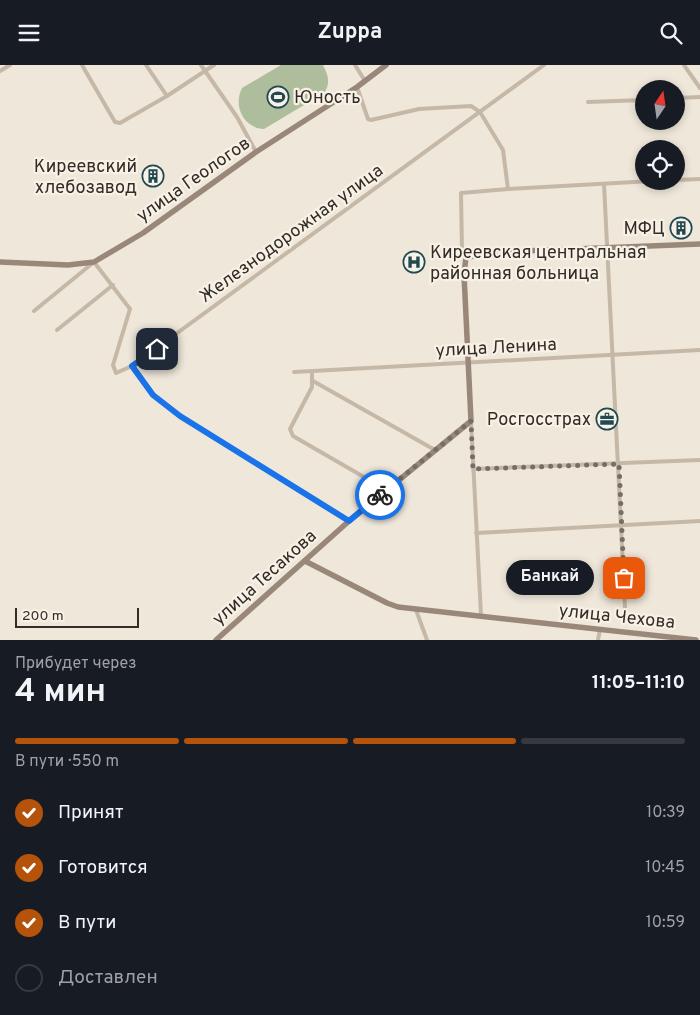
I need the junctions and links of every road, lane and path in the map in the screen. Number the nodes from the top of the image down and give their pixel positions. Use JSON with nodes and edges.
{"nodes":[{"id":1,"x":10,"y":65,"type":"edge"},
{"id":2,"x":82,"y":65,"type":"edge"},
{"id":3,"x":146,"y":65,"type":"edge"},
{"id":4,"x":201,"y":65,"type":"edge"},
{"id":5,"x":214,"y":65,"type":"edge"},
{"id":6,"x":355,"y":65,"type":"edge"},
{"id":7,"x":361,"y":65,"type":"edge"},
{"id":8,"x":386,"y":65,"type":"edge"},
{"id":9,"x":544,"y":65,"type":"edge"},
{"id":10,"x":684,"y":65,"type":"edge"},
{"id":11,"x":205,"y":70,"type":"junction"},
{"id":12,"x":358,"y":70,"type":"junction"},
{"id":13,"x":0,"y":71,"type":"edge"},
{"id":14,"x":365,"y":81,"type":"junction"},
{"id":15,"x":357,"y":87,"type":"junction"},
{"id":16,"x":700,"y":88,"type":"edge"},
{"id":17,"x":167,"y":96,"type":"junction"},
{"id":18,"x":700,"y":97,"type":"edge"},
{"id":19,"x":685,"y":98,"type":"edge"},
{"id":20,"x":635,"y":99,"type":"edge"},
{"id":21,"x":588,"y":102,"type":"dead end"},
{"id":22,"x":480,"y":112,"type":"junction"},
{"id":23,"x":256,"y":152,"type":"junction"},
{"id":24,"x":700,"y":179,"type":"edge"},
{"id":25,"x":685,"y":180,"type":"edge"},
{"id":26,"x":635,"y":182,"type":"edge"},
{"id":27,"x":604,"y":184,"type":"junction"},
{"id":28,"x":508,"y":189,"type":"junction"},
{"id":29,"x":700,"y":244,"type":"edge"},
{"id":30,"x":608,"y":247,"type":"junction"},
{"id":31,"x":466,"y":257,"type":"junction"},
{"id":32,"x":0,"y":262,"type":"edge"},
{"id":33,"x":94,"y":262,"type":"junction"},
{"id":34,"x":113,"y":285,"type":"junction"},
{"id":35,"x":34,"y":311,"type":"dead end"},
{"id":36,"x":57,"y":331,"type":"dead end"},
{"id":37,"x":700,"y":350,"type":"edge"},
{"id":38,"x":613,"y":354,"type":"junction"},
{"id":39,"x":468,"y":361,"type":"junction"},
{"id":40,"x":132,"y":366,"type":"junction"},
{"id":41,"x":294,"y":371,"type":"dead end"},
{"id":42,"x":312,"y":371,"type":"junction"},
{"id":43,"x":313,"y":381,"type":"junction"},
{"id":44,"x":471,"y":421,"type":"junction"},
{"id":45,"x":435,"y":451,"type":"junction"},
{"id":46,"x":700,"y":459,"type":"edge"},
{"id":47,"x":619,"y":464,"type":"junction"},
{"id":48,"x":473,"y":469,"type":"junction"},
{"id":49,"x":381,"y":494,"type":"junction"},
{"id":50,"x":349,"y":521,"type":"junction"},
{"id":51,"x":700,"y":521,"type":"edge"},
{"id":52,"x":621,"y":525,"type":"junction"},
{"id":53,"x":476,"y":533,"type":"junction"},
{"id":54,"x":305,"y":561,"type":"junction"},
{"id":55,"x":625,"y":608,"type":"dead end"},
{"id":56,"x":416,"y":610,"type":"junction"},
{"id":57,"x":481,"y":615,"type":"junction"},
{"id":58,"x":600,"y":629,"type":"junction"},
{"id":59,"x":216,"y":640,"type":"edge"},
{"id":60,"x":426,"y":640,"type":"edge"},
{"id":61,"x":598,"y":640,"type":"edge"},
{"id":62,"x":696,"y":640,"type":"edge"}],
"edges":[{"from":1,"to":13,"type":"street"},
{"from":2,"to":17,"type":"street"},
{"from":3,"to":17,"type":"street"},
{"from":4,"to":11,"type":"street"},
{"from":5,"to":11,"type":"street"},
{"from":6,"to":12,"type":"street"},
{"from":7,"to":12,"type":"street"},
{"from":8,"to":14,"type":"main road","name":"улица Геологов"},
{"from":9,"to":22,"type":"street","name":"Железнодорожная улица"},
{"from":10,"to":16,"type":"street"},
{"from":11,"to":17,"type":"street"},
{"from":11,"to":23,"type":"street"},
{"from":12,"to":14,"type":"street"},
{"from":14,"to":15,"type":"main road","name":"улица Геологов"},
{"from":15,"to":22,"type":"street"},
{"from":15,"to":23,"type":"main road","name":"улица Геологов"},
{"from":18,"to":19,"type":"street"},
{"from":20,"to":21,"type":"street"},
{"from":22,"to":28,"type":"street"},
{"from":22,"to":40,"type":"street","name":"Железнодорожная улица"},
{"from":23,"to":33,"type":"main road","name":"улица Геологов"},
{"from":24,"to":25,"type":"street"},
{"from":26,"to":27,"type":"street"},
{"from":27,"to":28,"type":"street"},
{"from":27,"to":30,"type":"street"},
{"from":28,"to":31,"type":"street"},
{"from":29,"to":30,"type":"main road"},
{"from":30,"to":31,"type":"main road"},
{"from":30,"to":38,"type":"street"},
{"from":31,"to":39,"type":"main road"},
{"from":32,"to":33,"type":"main road","name":"улица Геологов"},
{"from":33,"to":34,"type":"street"},
{"from":33,"to":35,"type":"street"},
{"from":34,"to":36,"type":"street"},
{"from":34,"to":40,"type":"street","name":"Железнодорожная улица"},
{"from":37,"to":38,"type":"street","name":"улица Ленина"},
{"from":38,"to":39,"type":"street","name":"улица Ленина"},
{"from":38,"to":47,"type":"street"},
{"from":39,"to":42,"type":"street","name":"улица Ленина"},
{"from":39,"to":44,"type":"main road"},
{"from":40,"to":50,"type":"street"},
{"from":41,"to":42,"type":"street","name":"улица Ленина"},
{"from":42,"to":43,"type":"street"},
{"from":43,"to":45,"type":"street"},
{"from":43,"to":49,"type":"street"},
{"from":44,"to":45,"type":"main road","name":"улица Тесакова"},
{"from":44,"to":48,"type":"street"},
{"from":45,"to":49,"type":"main road","name":"улица Тесакова"},
{"from":46,"to":47,"type":"street"},
{"from":47,"to":48,"type":"street"},
{"from":47,"to":52,"type":"street"},
{"from":48,"to":53,"type":"street"},
{"from":49,"to":50,"type":"main road","name":"улица Тесакова"},
{"from":50,"to":54,"type":"main road","name":"улица Тесакова"},
{"from":51,"to":52,"type":"street"},
{"from":52,"to":53,"type":"street"},
{"from":52,"to":55,"type":"street"},
{"from":53,"to":57,"type":"street"},
{"from":54,"to":56,"type":"main road","name":"улица Чехова"},
{"from":54,"to":59,"type":"main road","name":"улица Тесакова"},
{"from":56,"to":57,"type":"main road","name":"улица Чехова"},
{"from":56,"to":60,"type":"street"},
{"from":57,"to":58,"type":"main road","name":"улица Чехова"},
{"from":58,"to":61,"type":"street"},
{"from":58,"to":62,"type":"main road","name":"улица Чехова"}]}
